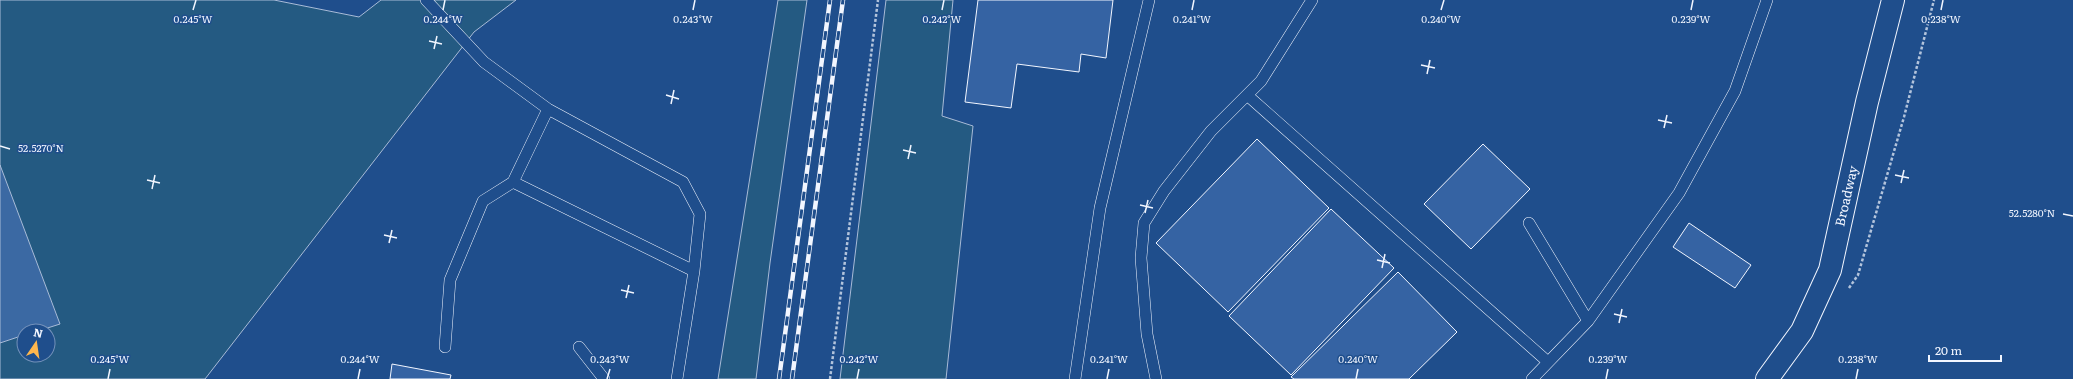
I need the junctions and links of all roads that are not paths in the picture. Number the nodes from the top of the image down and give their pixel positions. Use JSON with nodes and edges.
{"nodes":[{"id":1,"x":426,"y":0,"type":"edge"},
{"id":2,"x":1149,"y":0,"type":"edge"},
{"id":3,"x":1312,"y":0,"type":"edge"},
{"id":4,"x":1768,"y":0,"type":"edge"},
{"id":5,"x":1892,"y":0,"type":"edge"},
{"id":6,"x":1247,"y":95,"type":"junction"},
{"id":7,"x":548,"y":109,"type":"junction"},
{"id":8,"x":512,"y":182,"type":"junction"},
{"id":9,"x":1529,"y":223,"type":"dead end"},
{"id":10,"x":694,"y":272,"type":"junction"},
{"id":11,"x":1588,"y":321,"type":"junction"},
{"id":12,"x":445,"y":347,"type":"dead end"},
{"id":13,"x":579,"y":347,"type":"dead end"},
{"id":14,"x":1548,"y":362,"type":"junction"},
{"id":15,"x":604,"y":379,"type":"edge"},
{"id":16,"x":677,"y":379,"type":"edge"},
{"id":17,"x":1075,"y":379,"type":"edge"},
{"id":18,"x":1156,"y":379,"type":"edge"},
{"id":19,"x":1532,"y":379,"type":"edge"},
{"id":20,"x":1767,"y":379,"type":"edge"}],
"edges":[{"from":1,"to":7,"type":"lane"},
{"from":2,"to":17,"type":"lane"},
{"from":3,"to":6,"type":"lane"},
{"from":4,"to":11,"type":"lane"},
{"from":5,"to":20,"type":"main road","name":"Broadway"},
{"from":6,"to":14,"type":"lane"},
{"from":6,"to":18,"type":"lane"},
{"from":7,"to":8,"type":"lane"},
{"from":7,"to":10,"type":"lane"},
{"from":8,"to":10,"type":"lane"},
{"from":8,"to":12,"type":"lane"},
{"from":9,"to":11,"type":"lane"},
{"from":10,"to":16,"type":"lane"},
{"from":11,"to":14,"type":"lane"},
{"from":13,"to":15,"type":"lane"},
{"from":14,"to":19,"type":"lane"}]}
